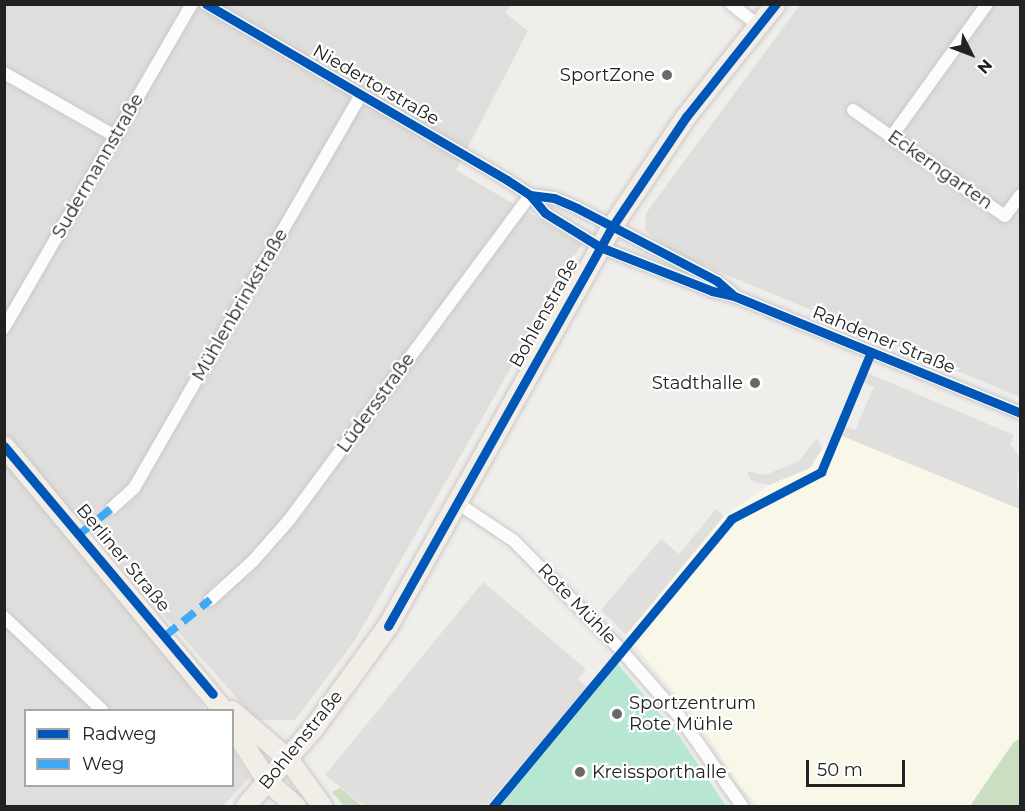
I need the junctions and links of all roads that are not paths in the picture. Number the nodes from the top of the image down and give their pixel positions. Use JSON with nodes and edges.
{"nodes":[{"id":1,"x":192,"y":4,"type":"edge"},
{"id":2,"x":206,"y":4,"type":"edge"},
{"id":3,"x":731,"y":4,"type":"edge"},
{"id":4,"x":776,"y":4,"type":"edge"},
{"id":5,"x":987,"y":4,"type":"edge"},
{"id":6,"x":759,"y":26,"type":"junction"},
{"id":7,"x":4,"y":73,"type":"edge"},
{"id":8,"x":360,"y":97,"type":"junction"},
{"id":9,"x":853,"y":110,"type":"dead end"},
{"id":10,"x":116,"y":136,"type":"junction"},
{"id":11,"x":892,"y":136,"type":"junction"},
{"id":12,"x":530,"y":195,"type":"junction"},
{"id":13,"x":1020,"y":195,"type":"edge"},
{"id":14,"x":612,"y":227,"type":"junction"},
{"id":15,"x":600,"y":247,"type":"junction"},
{"id":16,"x":735,"y":296,"type":"junction"},
{"id":17,"x":4,"y":328,"type":"edge"},
{"id":18,"x":1020,"y":413,"type":"edge"},
{"id":19,"x":4,"y":446,"type":"edge"},
{"id":20,"x":459,"y":504,"type":"junction"},
{"id":21,"x":112,"y":508,"type":"dead end"},
{"id":22,"x":210,"y":600,"type":"dead end"},
{"id":23,"x":4,"y":617,"type":"edge"},
{"id":24,"x":218,"y":702,"type":"edge"},
{"id":25,"x":100,"y":709,"type":"edge"},
{"id":26,"x":234,"y":713,"type":"edge"},
{"id":27,"x":234,"y":729,"type":"edge"},
{"id":28,"x":288,"y":759,"type":"junction"},
{"id":29,"x":268,"y":782,"type":"junction"},
{"id":30,"x":246,"y":807,"type":"edge"},
{"id":31,"x":296,"y":807,"type":"edge"},
{"id":32,"x":322,"y":807,"type":"edge"},
{"id":33,"x":742,"y":807,"type":"edge"}],
"edges":[{"from":1,"to":10,"type":"street","name":"Sudermannstraße"},
{"from":2,"to":8,"type":"street","name":"Niedertorstraße"},
{"from":3,"to":6,"type":"street"},
{"from":4,"to":6,"type":"main road","name":"Bohlenstraße"},
{"from":5,"to":11,"type":"street"},
{"from":6,"to":14,"type":"main road","name":"Bohlenstraße"},
{"from":7,"to":10,"type":"street"},
{"from":8,"to":12,"type":"street","name":"Niedertorstraße"},
{"from":8,"to":21,"type":"street","name":"Mühlenbrinkstraße"},
{"from":9,"to":11,"type":"street","name":"Eckerngarten"},
{"from":10,"to":17,"type":"street","name":"Sudermannstraße"},
{"from":11,"to":13,"type":"street","name":"Eckerngarten"},
{"from":12,"to":14,"type":"street","name":"Niedertorstraße"},
{"from":12,"to":15,"type":"street","name":"Niedertorstraße"},
{"from":12,"to":22,"type":"street","name":"Lüdersstraße"},
{"from":14,"to":15,"type":"main road","name":"Bohlenstraße"},
{"from":14,"to":16,"type":"street","name":"Rahdener Straße"},
{"from":15,"to":16,"type":"street","name":"Rahdener Straße"},
{"from":15,"to":20,"type":"main road","name":"Bohlenstraße"},
{"from":16,"to":18,"type":"street","name":"Rahdener Straße"},
{"from":19,"to":24,"type":"main road","name":"Berliner Straße"},
{"from":20,"to":28,"type":"main road","name":"Bohlenstraße"},
{"from":20,"to":33,"type":"street","name":"Rote Mühle"},
{"from":23,"to":25,"type":"street"},
{"from":26,"to":28,"type":"main road","name":"Berliner Straße"},
{"from":27,"to":29,"type":"main road"},
{"from":28,"to":29,"type":"main road","name":"Bohlenstraße"},
{"from":28,"to":32,"type":"main road","name":"Berliner Straße"},
{"from":29,"to":30,"type":"main road","name":"Bohlenstraße"},
{"from":29,"to":31,"type":"main road"}]}
